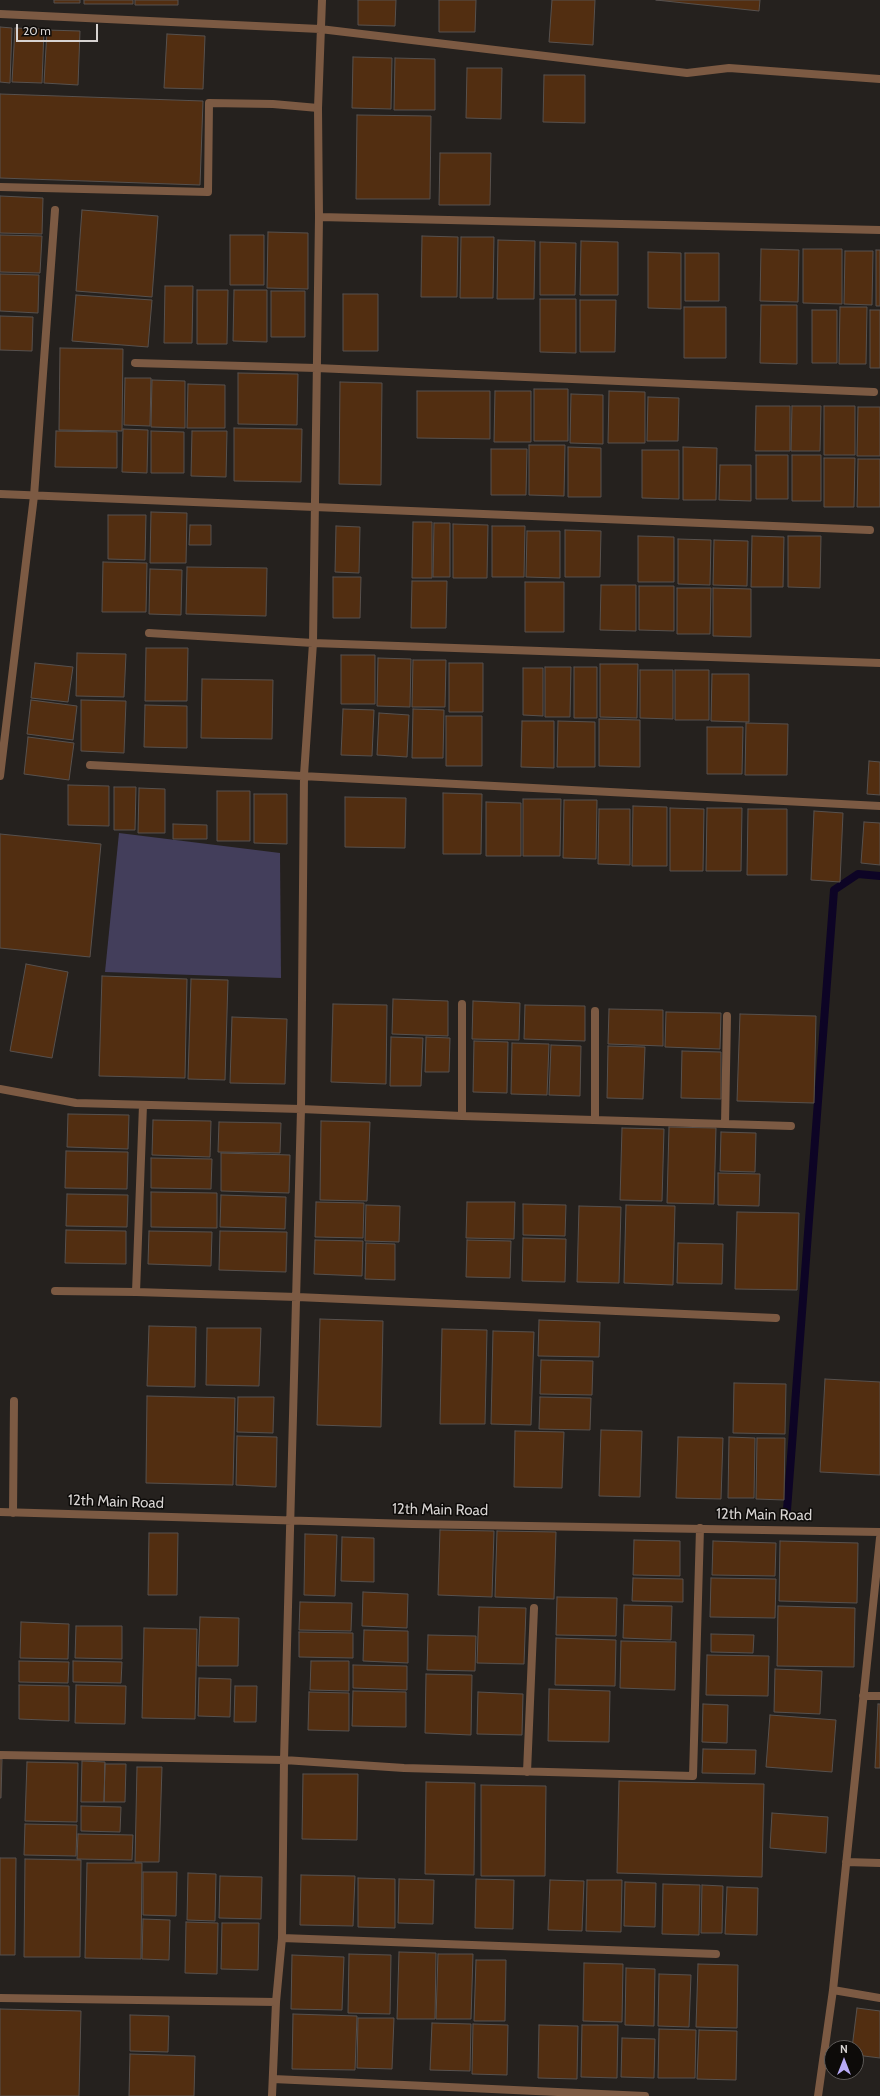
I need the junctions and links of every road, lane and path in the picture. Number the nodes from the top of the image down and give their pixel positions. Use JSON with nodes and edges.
{"nodes":[{"id":1,"x":322,"y":0,"type":"edge"},
{"id":2,"x":0,"y":14,"type":"edge"},
{"id":3,"x":320,"y":29,"type":"junction"},
{"id":4,"x":880,"y":79,"type":"edge"},
{"id":5,"x":318,"y":108,"type":"junction"},
{"id":6,"x":0,"y":187,"type":"edge"},
{"id":7,"x":55,"y":210,"type":"dead end"},
{"id":8,"x":319,"y":217,"type":"junction"},
{"id":9,"x":880,"y":230,"type":"edge"},
{"id":10,"x":134,"y":363,"type":"dead end"},
{"id":11,"x":316,"y":368,"type":"junction"},
{"id":12,"x":874,"y":392,"type":"dead end"},
{"id":13,"x":0,"y":494,"type":"edge"},
{"id":14,"x":34,"y":496,"type":"junction"},
{"id":15,"x":314,"y":508,"type":"junction"},
{"id":16,"x":870,"y":530,"type":"dead end"},
{"id":17,"x":149,"y":633,"type":"dead end"},
{"id":18,"x":313,"y":643,"type":"junction"},
{"id":19,"x":880,"y":662,"type":"edge"},
{"id":20,"x":90,"y":765,"type":"dead end"},
{"id":21,"x":304,"y":775,"type":"junction"},
{"id":22,"x":0,"y":776,"type":"edge"},
{"id":23,"x":880,"y":806,"type":"edge"},
{"id":24,"x":462,"y":1004,"type":"dead end"},
{"id":25,"x":595,"y":1011,"type":"dead end"},
{"id":26,"x":727,"y":1016,"type":"dead end"},
{"id":27,"x":0,"y":1090,"type":"edge"},
{"id":28,"x":142,"y":1105,"type":"junction"},
{"id":29,"x":301,"y":1109,"type":"junction"},
{"id":30,"x":462,"y":1116,"type":"junction"},
{"id":31,"x":595,"y":1120,"type":"junction"},
{"id":32,"x":725,"y":1124,"type":"junction"},
{"id":33,"x":791,"y":1126,"type":"dead end"},
{"id":34,"x":55,"y":1291,"type":"dead end"},
{"id":35,"x":136,"y":1292,"type":"junction"},
{"id":36,"x":297,"y":1297,"type":"junction"},
{"id":37,"x":776,"y":1318,"type":"dead end"},
{"id":38,"x":14,"y":1401,"type":"dead end"},
{"id":39,"x":0,"y":1512,"type":"edge"},
{"id":40,"x":13,"y":1513,"type":"junction"},
{"id":41,"x":290,"y":1520,"type":"junction"},
{"id":42,"x":700,"y":1528,"type":"junction"},
{"id":43,"x":880,"y":1532,"type":"edge"},
{"id":44,"x":880,"y":1538,"type":"edge"},
{"id":45,"x":534,"y":1608,"type":"dead end"},
{"id":46,"x":863,"y":1696,"type":"junction"},
{"id":47,"x":880,"y":1696,"type":"edge"},
{"id":48,"x":0,"y":1755,"type":"edge"},
{"id":49,"x":284,"y":1760,"type":"junction"},
{"id":50,"x":527,"y":1772,"type":"junction"},
{"id":51,"x":846,"y":1862,"type":"junction"},
{"id":52,"x":880,"y":1863,"type":"edge"},
{"id":53,"x":282,"y":1938,"type":"junction"},
{"id":54,"x":716,"y":1954,"type":"dead end"},
{"id":55,"x":833,"y":1990,"type":"junction"},
{"id":56,"x":0,"y":1998,"type":"edge"},
{"id":57,"x":880,"y":1998,"type":"edge"},
{"id":58,"x":276,"y":2002,"type":"junction"},
{"id":59,"x":273,"y":2079,"type":"junction"},
{"id":60,"x":272,"y":2096,"type":"edge"},
{"id":61,"x":645,"y":2096,"type":"edge"},
{"id":62,"x":818,"y":2096,"type":"edge"}],
"edges":[{"from":1,"to":3,"type":"street"},
{"from":2,"to":3,"type":"street"},
{"from":3,"to":4,"type":"street"},
{"from":3,"to":5,"type":"street"},
{"from":5,"to":6,"type":"street"},
{"from":5,"to":8,"type":"street"},
{"from":7,"to":14,"type":"street"},
{"from":8,"to":9,"type":"street"},
{"from":8,"to":11,"type":"street"},
{"from":10,"to":11,"type":"street"},
{"from":11,"to":12,"type":"street"},
{"from":11,"to":15,"type":"street"},
{"from":13,"to":14,"type":"street"},
{"from":14,"to":15,"type":"street"},
{"from":14,"to":22,"type":"street"},
{"from":15,"to":16,"type":"street"},
{"from":15,"to":18,"type":"street"},
{"from":17,"to":18,"type":"street"},
{"from":18,"to":19,"type":"street"},
{"from":18,"to":21,"type":"street"},
{"from":20,"to":21,"type":"street"},
{"from":21,"to":23,"type":"street"},
{"from":21,"to":29,"type":"street"},
{"from":24,"to":30,"type":"street"},
{"from":25,"to":31,"type":"street"},
{"from":26,"to":32,"type":"street"},
{"from":27,"to":28,"type":"street"},
{"from":28,"to":29,"type":"street"},
{"from":28,"to":35,"type":"street"},
{"from":29,"to":30,"type":"street"},
{"from":29,"to":36,"type":"street"},
{"from":30,"to":31,"type":"street"},
{"from":31,"to":32,"type":"street"},
{"from":32,"to":33,"type":"street"},
{"from":34,"to":35,"type":"street"},
{"from":35,"to":36,"type":"street"},
{"from":36,"to":37,"type":"street"},
{"from":36,"to":41,"type":"street"},
{"from":38,"to":40,"type":"street"},
{"from":39,"to":40,"type":"street","name":"12th Main Road"},
{"from":40,"to":41,"type":"street","name":"12th Main Road"},
{"from":41,"to":42,"type":"street","name":"12th Main Road"},
{"from":41,"to":49,"type":"street"},
{"from":42,"to":43,"type":"street","name":"12th Main Road"},
{"from":42,"to":50,"type":"street"},
{"from":44,"to":46,"type":"street"},
{"from":45,"to":50,"type":"street"},
{"from":46,"to":47,"type":"street"},
{"from":46,"to":51,"type":"street"},
{"from":48,"to":49,"type":"street"},
{"from":49,"to":50,"type":"street"},
{"from":49,"to":53,"type":"street"},
{"from":51,"to":52,"type":"street"},
{"from":51,"to":55,"type":"street"},
{"from":53,"to":54,"type":"street"},
{"from":53,"to":58,"type":"street"},
{"from":55,"to":57,"type":"street"},
{"from":55,"to":62,"type":"street"},
{"from":56,"to":58,"type":"street"},
{"from":58,"to":59,"type":"street"},
{"from":59,"to":60,"type":"street"},
{"from":59,"to":61,"type":"street"}]}
